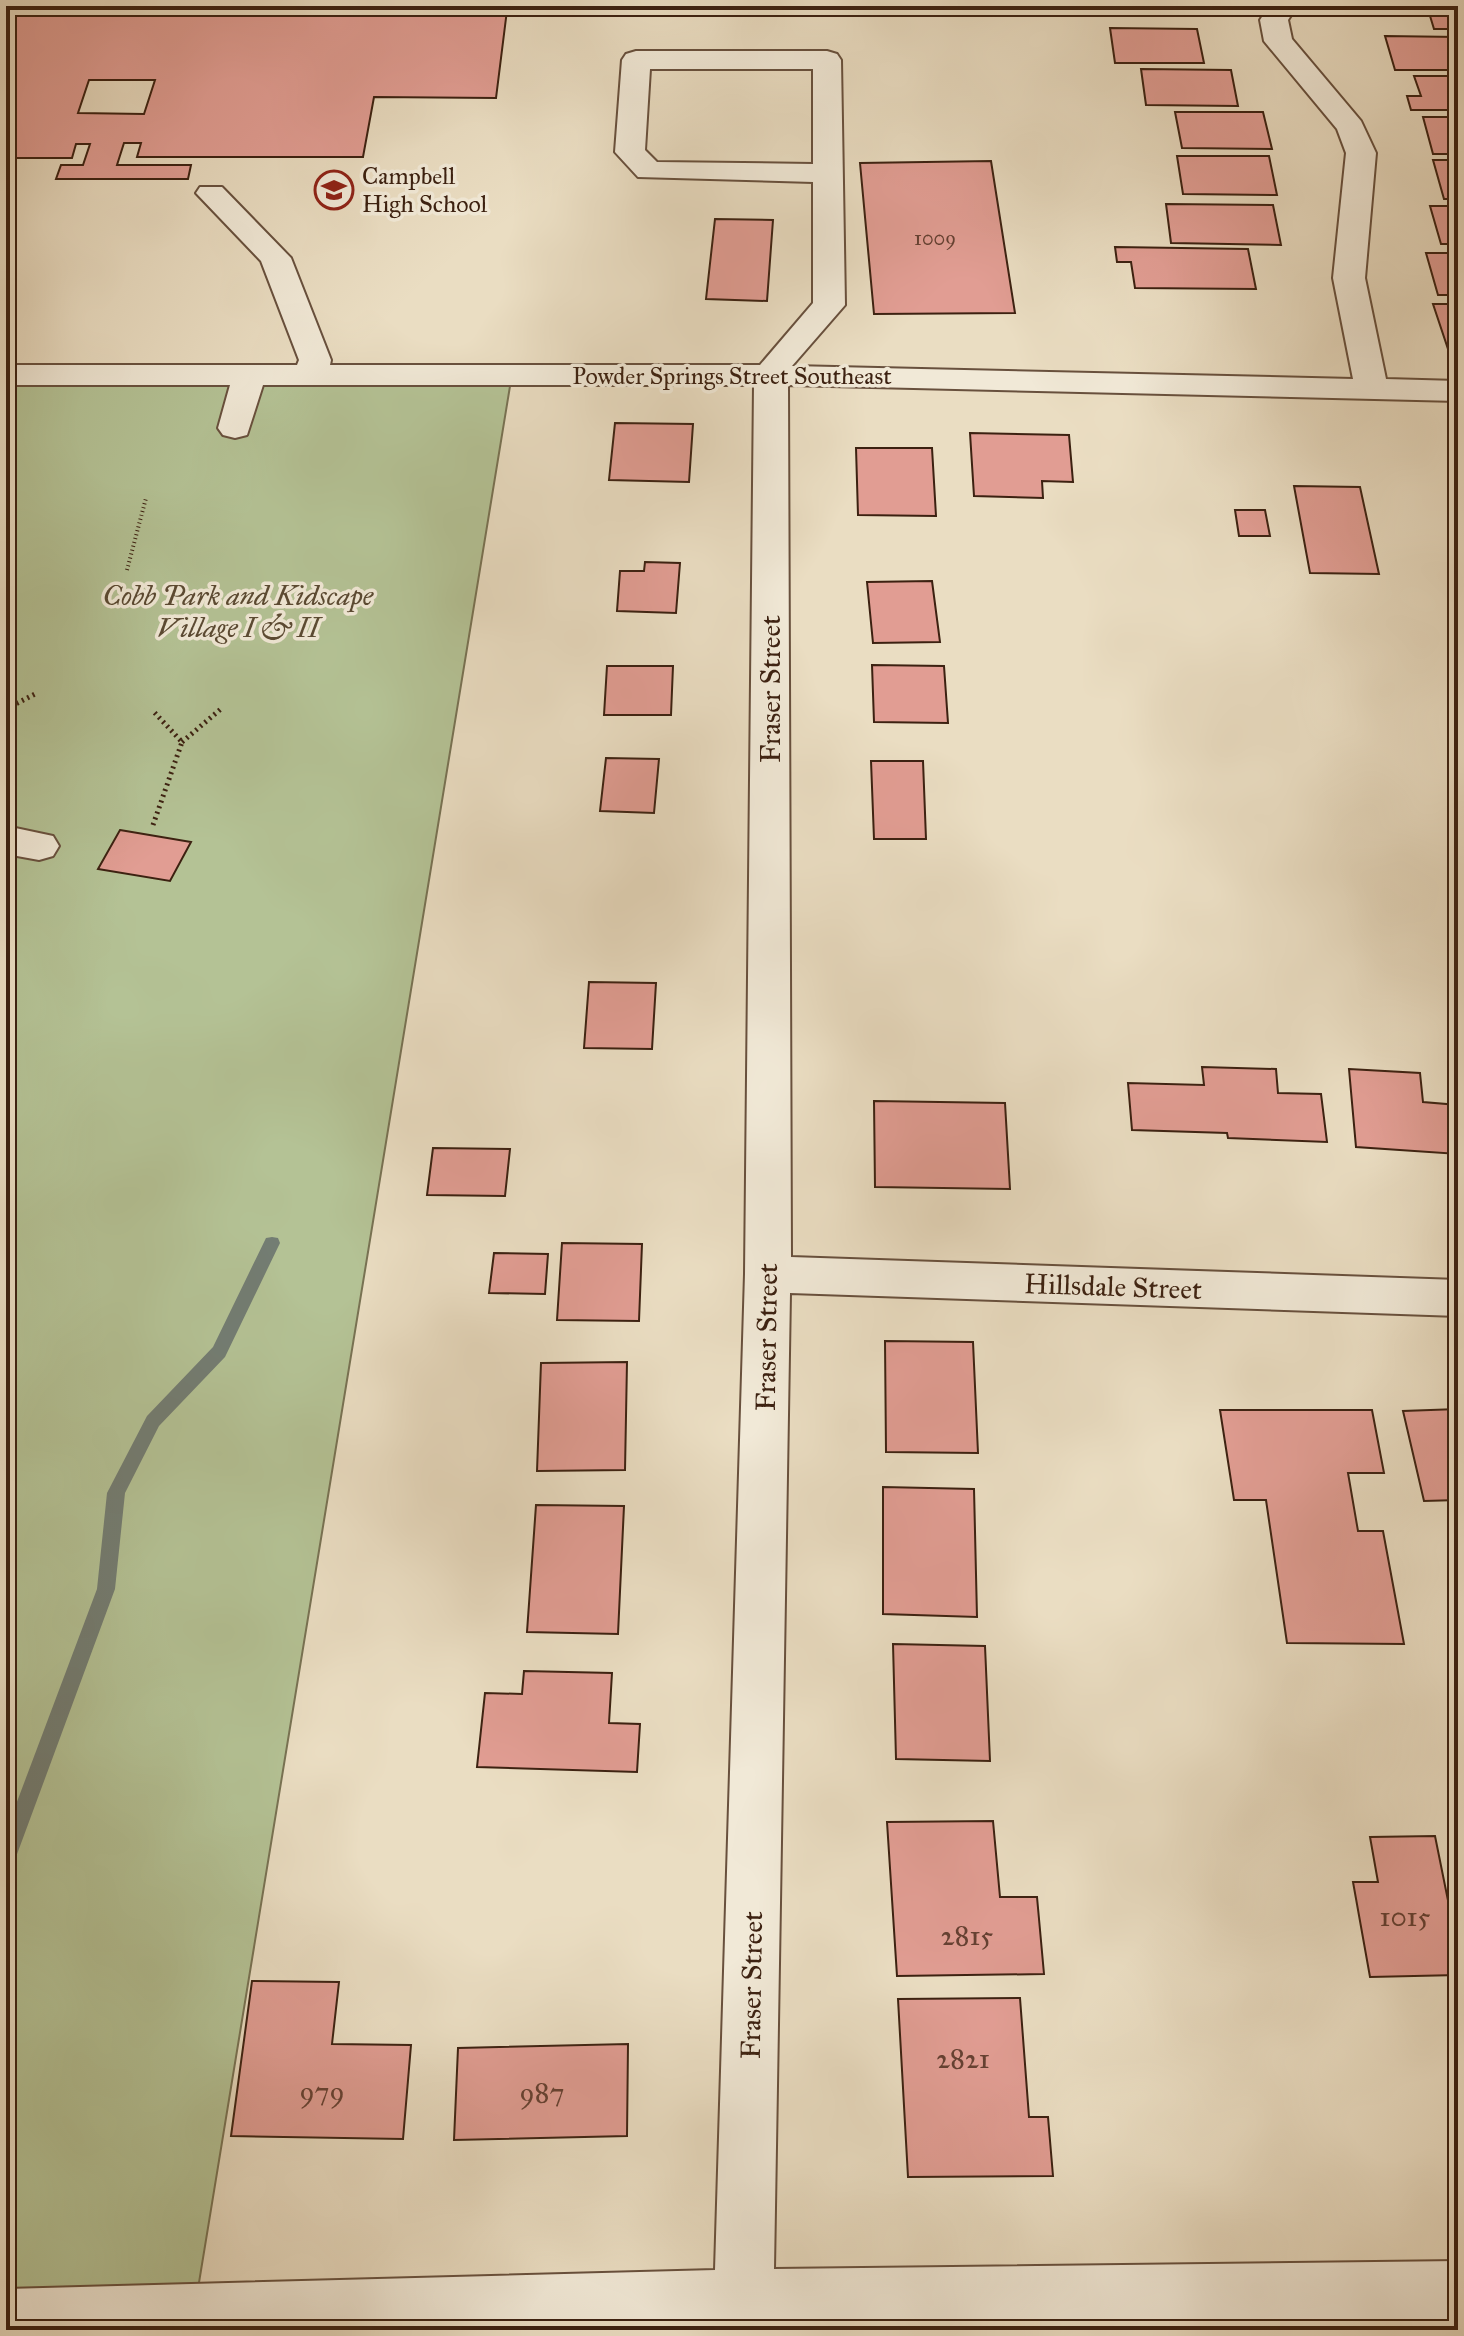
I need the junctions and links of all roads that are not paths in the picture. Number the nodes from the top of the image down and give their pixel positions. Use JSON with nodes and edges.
{"nodes":[{"id":1,"x":1283,"y":6,"type":"edge"},
{"id":2,"x":828,"y":173,"type":"junction"},
{"id":3,"x":211,"y":193,"type":"dead end"},
{"id":4,"x":312,"y":373,"type":"junction"},
{"id":5,"x":249,"y":374,"type":"junction"},
{"id":6,"x":6,"y":375,"type":"edge"},
{"id":7,"x":771,"y":375,"type":"junction"},
{"id":8,"x":1371,"y":387,"type":"junction"},
{"id":9,"x":1458,"y":391,"type":"edge"},
{"id":10,"x":235,"y":428,"type":"dead end"},
{"id":11,"x":768,"y":1274,"type":"junction"},
{"id":12,"x":1458,"y":1298,"type":"edge"},
{"id":13,"x":1458,"y":2291,"type":"edge"},
{"id":14,"x":744,"y":2299,"type":"junction"},
{"id":15,"x":6,"y":2319,"type":"edge"}],
"edges":[{"from":1,"to":8,"type":"street"},
{"from":2,"to":2,"type":"street"},
{"from":2,"to":7,"type":"street"},
{"from":3,"to":4,"type":"street"},
{"from":4,"to":5,"type":"street","name":"Powder Springs Street Southeast"},
{"from":4,"to":7,"type":"street","name":"Powder Springs Street Southeast"},
{"from":5,"to":6,"type":"street","name":"Powder Springs Street Southeast"},
{"from":5,"to":10,"type":"street"},
{"from":7,"to":8,"type":"street","name":"Powder Springs Street Southeast"},
{"from":7,"to":11,"type":"street","name":"Fraser Street"},
{"from":8,"to":9,"type":"street","name":"Powder Springs Street Southeast"},
{"from":11,"to":12,"type":"street","name":"Hillsdale Street"},
{"from":11,"to":14,"type":"street","name":"Fraser Street"},
{"from":13,"to":14,"type":"street"},
{"from":14,"to":15,"type":"street"}]}
